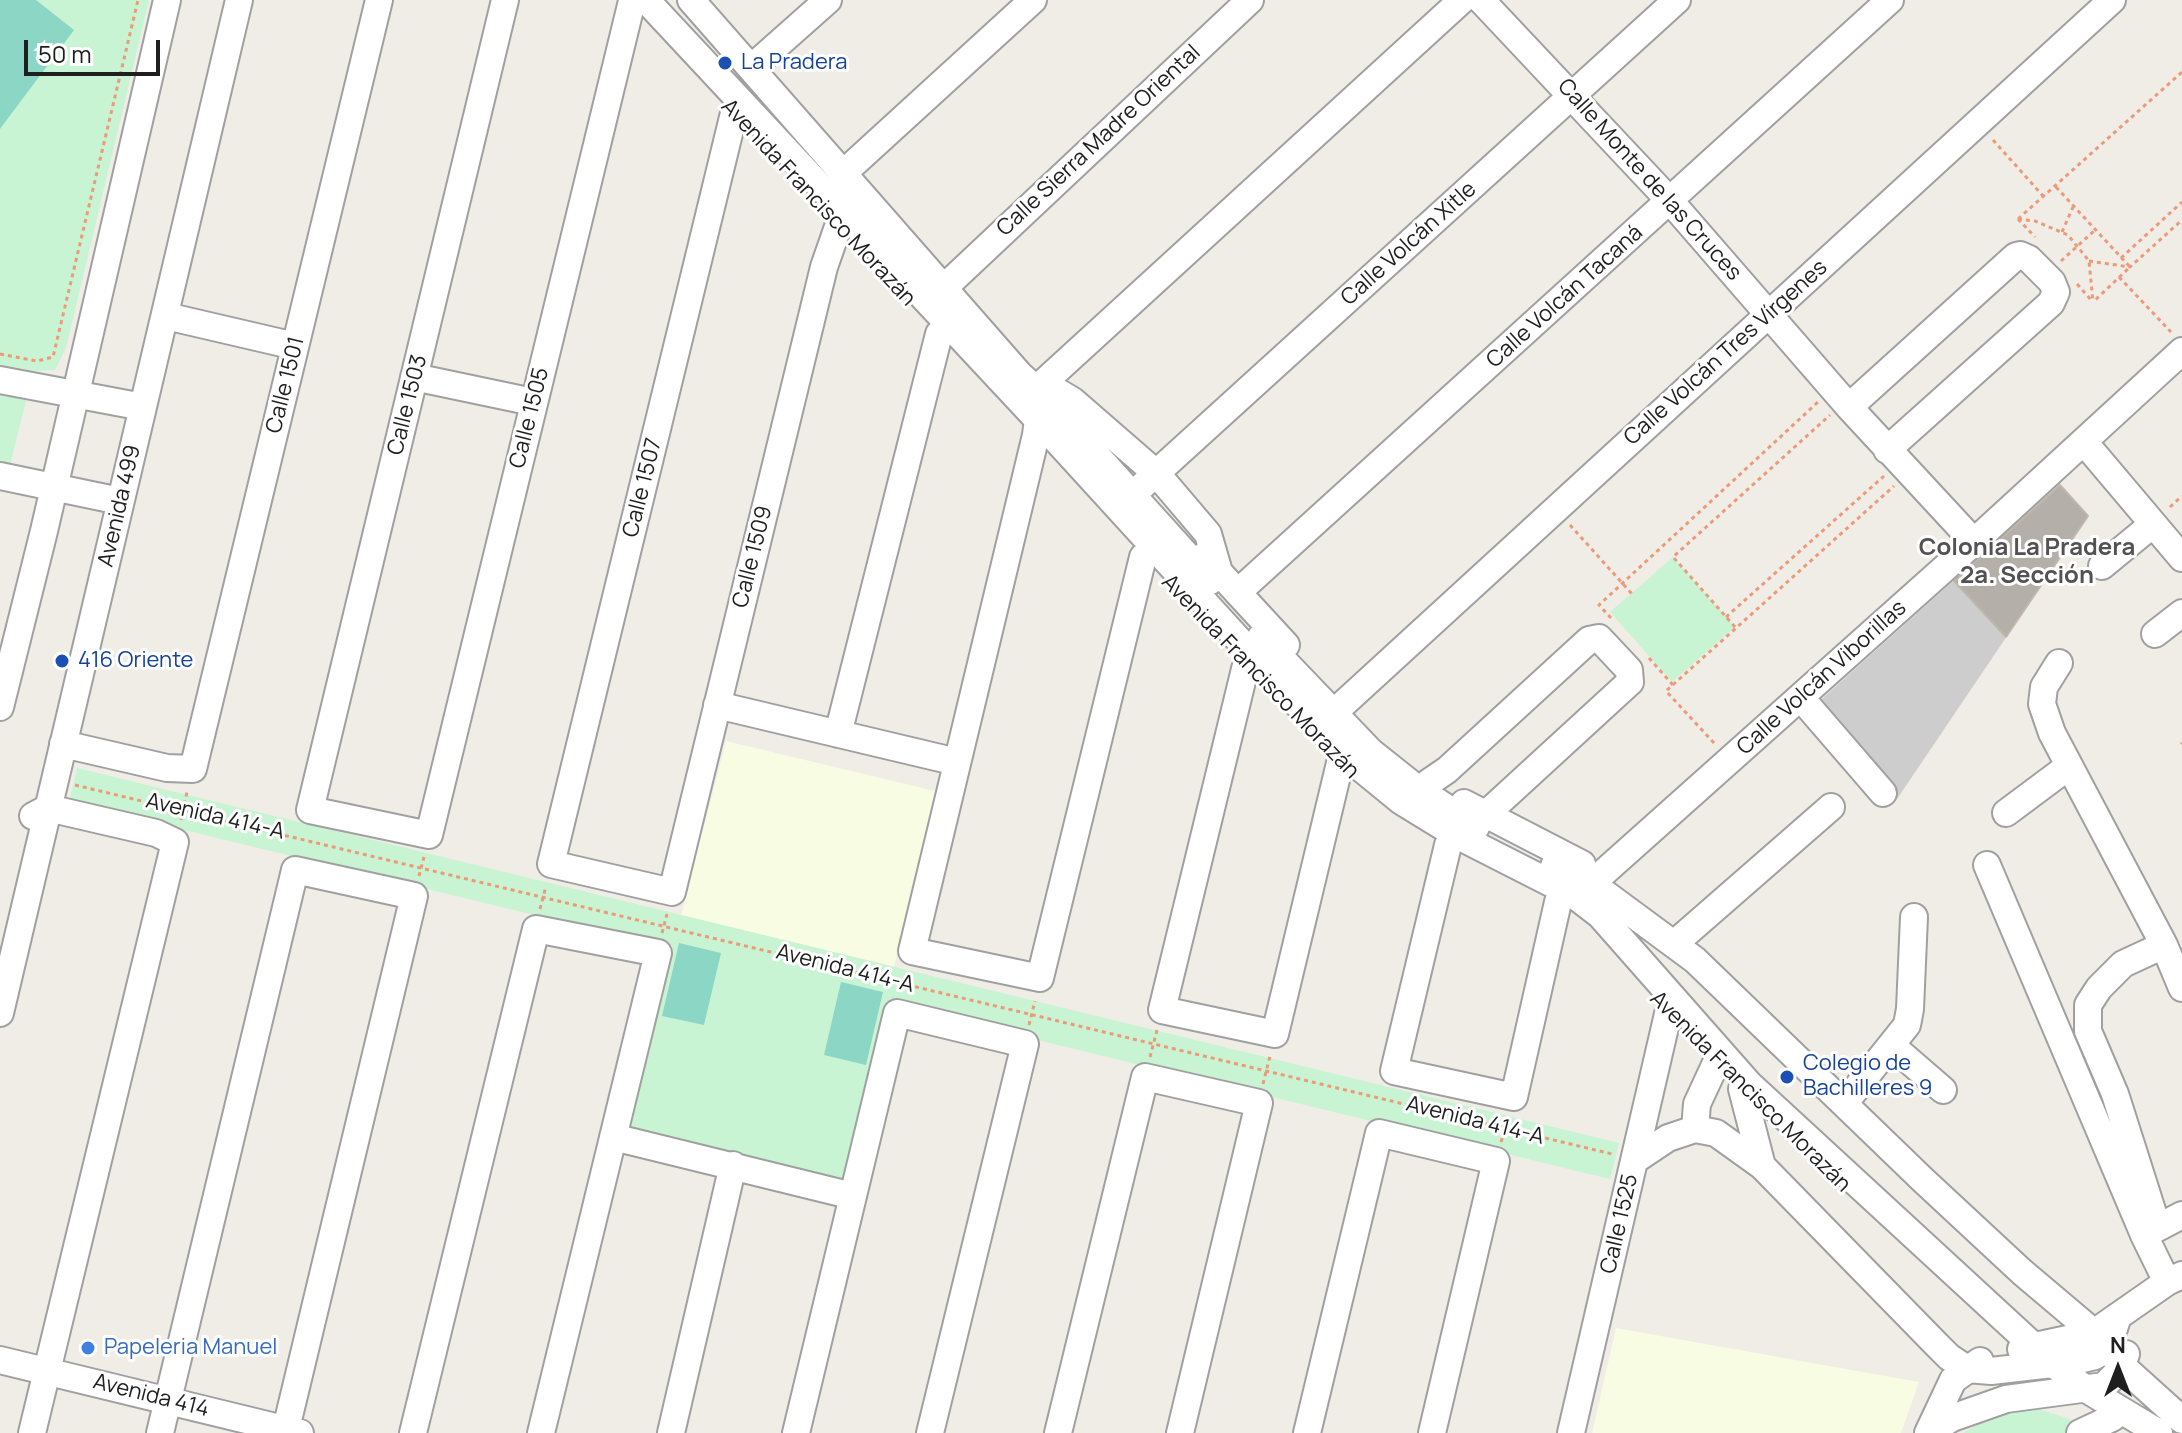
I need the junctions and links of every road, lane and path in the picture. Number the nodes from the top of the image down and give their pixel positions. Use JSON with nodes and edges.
{"nodes":[{"id":1,"x":138,"y":0,"type":"edge"},
{"id":2,"x":167,"y":0,"type":"edge"},
{"id":3,"x":239,"y":0,"type":"edge"},
{"id":4,"x":379,"y":0,"type":"edge"},
{"id":5,"x":505,"y":0,"type":"edge"},
{"id":6,"x":631,"y":0,"type":"edge"},
{"id":7,"x":646,"y":0,"type":"edge"},
{"id":8,"x":691,"y":0,"type":"edge"},
{"id":9,"x":699,"y":0,"type":"edge"},
{"id":10,"x":828,"y":0,"type":"edge"},
{"id":11,"x":1033,"y":0,"type":"edge"},
{"id":12,"x":1250,"y":0,"type":"edge"},
{"id":13,"x":1462,"y":0,"type":"edge"},
{"id":14,"x":1481,"y":0,"type":"edge"},
{"id":15,"x":1677,"y":0,"type":"edge"},
{"id":16,"x":1890,"y":0,"type":"edge"},
{"id":17,"x":2112,"y":0,"type":"edge"},
{"id":18,"x":757,"y":63,"type":"junction"},
{"id":19,"x":2182,"y":72,"type":"edge"},
{"id":20,"x":1572,"y":95,"type":"junction"},
{"id":21,"x":734,"y":113,"type":"junction"},
{"id":22,"x":1978,"y":123,"type":"junction"},
{"id":23,"x":849,"y":168,"type":"junction"},
{"id":24,"x":2056,"y":187,"type":"junction"},
{"id":25,"x":2044,"y":197,"type":"junction"},
{"id":26,"x":1671,"y":202,"type":"junction"},
{"id":27,"x":2182,"y":202,"type":"edge"},
{"id":28,"x":2073,"y":206,"type":"junction"},
{"id":29,"x":2182,"y":220,"type":"edge"},
{"id":30,"x":839,"y":224,"type":"junction"},
{"id":31,"x":2095,"y":230,"type":"junction"},
{"id":32,"x":2062,"y":232,"type":"junction"},
{"id":33,"x":2077,"y":246,"type":"junction"},
{"id":34,"x":2121,"y":258,"type":"junction"},
{"id":35,"x":2089,"y":261,"type":"junction"},
{"id":36,"x":2059,"y":263,"type":"dead end"},
{"id":37,"x":2130,"y":267,"type":"junction"},
{"id":38,"x":2119,"y":277,"type":"junction"},
{"id":39,"x":949,"y":283,"type":"junction"},
{"id":40,"x":1769,"y":314,"type":"junction"},
{"id":41,"x":166,"y":316,"type":"junction"},
{"id":42,"x":939,"y":334,"type":"junction"},
{"id":43,"x":2177,"y":341,"type":"edge"},
{"id":44,"x":295,"y":346,"type":"junction"},
{"id":45,"x":0,"y":354,"type":"edge"},
{"id":46,"x":414,"y":377,"type":"junction"},
{"id":47,"x":0,"y":380,"type":"edge"},
{"id":48,"x":75,"y":394,"type":"junction"},
{"id":49,"x":1842,"y":399,"type":"junction"},
{"id":50,"x":533,"y":402,"type":"junction"},
{"id":51,"x":143,"y":407,"type":"junction"},
{"id":52,"x":1040,"y":408,"type":"junction"},
{"id":53,"x":2084,"y":442,"type":"junction"},
{"id":54,"x":1898,"y":462,"type":"junction"},
{"id":55,"x":0,"y":476,"type":"edge"},
{"id":56,"x":1149,"y":481,"type":"junction"},
{"id":57,"x":54,"y":487,"type":"junction"},
{"id":58,"x":120,"y":501,"type":"junction"},
{"id":59,"x":1555,"y":510,"type":"junction"},
{"id":60,"x":2153,"y":524,"type":"junction"},
{"id":61,"x":1974,"y":542,"type":"junction"},
{"id":62,"x":1143,"y":557,"type":"junction"},
{"id":63,"x":2182,"y":558,"type":"edge"},
{"id":64,"x":2102,"y":566,"type":"dead end"},
{"id":65,"x":1229,"y":583,"type":"junction"},
{"id":66,"x":1622,"y":583,"type":"junction"},
{"id":67,"x":1632,"y":594,"type":"dead end"},
{"id":68,"x":2182,"y":613,"type":"edge"},
{"id":69,"x":1726,"y":617,"type":"dead end"},
{"id":70,"x":1735,"y":627,"type":"junction"},
{"id":71,"x":1608,"y":632,"type":"junction"},
{"id":72,"x":2155,"y":634,"type":"dead end"},
{"id":73,"x":1641,"y":651,"type":"dead end"},
{"id":74,"x":2059,"y":663,"type":"dead end"},
{"id":75,"x":1245,"y":669,"type":"junction"},
{"id":76,"x":1673,"y":685,"type":"junction"},
{"id":77,"x":1801,"y":698,"type":"junction"},
{"id":78,"x":717,"y":705,"type":"junction"},
{"id":79,"x":1341,"y":706,"type":"junction"},
{"id":80,"x":0,"y":707,"type":"edge"},
{"id":81,"x":838,"y":734,"type":"junction"},
{"id":82,"x":63,"y":744,"type":"junction"},
{"id":83,"x":1730,"y":760,"type":"junction"},
{"id":84,"x":957,"y":762,"type":"junction"},
{"id":85,"x":1340,"y":763,"type":"junction"},
{"id":86,"x":2069,"y":766,"type":"junction"},
{"id":87,"x":193,"y":769,"type":"junction"},
{"id":88,"x":55,"y":780,"type":"junction"},
{"id":89,"x":1428,"y":783,"type":"junction"},
{"id":90,"x":1883,"y":793,"type":"dead end"},
{"id":91,"x":1831,"y":807,"type":"dead end"},
{"id":92,"x":48,"y":808,"type":"junction"},
{"id":93,"x":183,"y":810,"type":"junction"},
{"id":94,"x":310,"y":810,"type":"joint"},
{"id":95,"x":2006,"y":813,"type":"dead end"},
{"id":96,"x":1485,"y":815,"type":"junction"},
{"id":97,"x":429,"y":835,"type":"junction"},
{"id":98,"x":303,"y":838,"type":"junction"},
{"id":99,"x":175,"y":842,"type":"junction"},
{"id":100,"x":1448,"y":845,"type":"junction"},
{"id":101,"x":551,"y":864,"type":"junction"},
{"id":102,"x":1987,"y":865,"type":"dead end"},
{"id":103,"x":421,"y":867,"type":"junction"},
{"id":104,"x":295,"y":870,"type":"junction"},
{"id":105,"x":1602,"y":874,"type":"junction"},
{"id":106,"x":672,"y":892,"type":"junction"},
{"id":107,"x":414,"y":896,"type":"junction"},
{"id":108,"x":543,"y":897,"type":"junction"},
{"id":109,"x":1558,"y":902,"type":"junction"},
{"id":110,"x":1914,"y":917,"type":"dead end"},
{"id":111,"x":664,"y":925,"type":"junction"},
{"id":112,"x":536,"y":929,"type":"junction"},
{"id":113,"x":1682,"y":937,"type":"junction"},
{"id":114,"x":2164,"y":945,"type":"junction"},
{"id":115,"x":0,"y":951,"type":"edge"},
{"id":116,"x":912,"y":951,"type":"junction"},
{"id":117,"x":658,"y":953,"type":"junction"},
{"id":118,"x":1040,"y":978,"type":"junction"},
{"id":119,"x":904,"y":984,"type":"junction"},
{"id":120,"x":2182,"y":988,"type":"edge"},
{"id":121,"x":1162,"y":1010,"type":"junction"},
{"id":122,"x":0,"y":1013,"type":"edge"},
{"id":123,"x":1032,"y":1014,"type":"junction"},
{"id":124,"x":1668,"y":1014,"type":"junction"},
{"id":125,"x":1275,"y":1034,"type":"junction"},
{"id":126,"x":1025,"y":1044,"type":"junction"},
{"id":127,"x":1153,"y":1044,"type":"junction"},
{"id":128,"x":1891,"y":1045,"type":"junction"},
{"id":129,"x":1716,"y":1063,"type":"junction"},
{"id":130,"x":1266,"y":1071,"type":"junction"},
{"id":131,"x":1145,"y":1077,"type":"junction"},
{"id":132,"x":1742,"y":1089,"type":"junction"},
{"id":133,"x":1943,"y":1090,"type":"dead end"},
{"id":134,"x":1851,"y":1095,"type":"junction"},
{"id":135,"x":1514,"y":1097,"type":"junction"},
{"id":136,"x":1387,"y":1100,"type":"junction"},
{"id":137,"x":1259,"y":1103,"type":"junction"},
{"id":138,"x":1505,"y":1128,"type":"junction"},
{"id":139,"x":1695,"y":1129,"type":"junction"},
{"id":140,"x":1379,"y":1133,"type":"junction"},
{"id":141,"x":613,"y":1137,"type":"junction"},
{"id":142,"x":1635,"y":1160,"type":"junction"},
{"id":143,"x":1496,"y":1161,"type":"junction"},
{"id":144,"x":733,"y":1165,"type":"junction"},
{"id":145,"x":1762,"y":1166,"type":"junction"},
{"id":146,"x":853,"y":1196,"type":"junction"},
{"id":147,"x":2182,"y":1215,"type":"edge"},
{"id":148,"x":2151,"y":1230,"type":"junction"},
{"id":149,"x":2174,"y":1278,"type":"edge"},
{"id":150,"x":2111,"y":1340,"type":"junction"},
{"id":151,"x":2035,"y":1357,"type":"junction"},
{"id":152,"x":0,"y":1360,"type":"edge"},
{"id":153,"x":1967,"y":1369,"type":"junction"},
{"id":154,"x":47,"y":1371,"type":"junction"},
{"id":155,"x":2078,"y":1390,"type":"junction"},
{"id":156,"x":167,"y":1401,"type":"junction"},
{"id":157,"x":2182,"y":1405,"type":"edge"},
{"id":158,"x":2112,"y":1418,"type":"junction"},
{"id":159,"x":2182,"y":1420,"type":"edge"},
{"id":160,"x":291,"y":1432,"type":"edge"},
{"id":161,"x":32,"y":1433,"type":"edge"},
{"id":162,"x":160,"y":1433,"type":"edge"},
{"id":163,"x":413,"y":1433,"type":"edge"},
{"id":164,"x":541,"y":1433,"type":"edge"},
{"id":165,"x":671,"y":1433,"type":"edge"},
{"id":166,"x":796,"y":1433,"type":"edge"},
{"id":167,"x":930,"y":1433,"type":"edge"},
{"id":168,"x":1058,"y":1433,"type":"edge"},
{"id":169,"x":1180,"y":1433,"type":"edge"},
{"id":170,"x":1307,"y":1433,"type":"edge"},
{"id":171,"x":1432,"y":1433,"type":"edge"},
{"id":172,"x":1571,"y":1433,"type":"edge"},
{"id":173,"x":1928,"y":1433,"type":"edge"},
{"id":174,"x":2080,"y":1433,"type":"edge"},
{"id":175,"x":2136,"y":1433,"type":"edge"},
{"id":176,"x":2159,"y":1433,"type":"edge"}],
"edges":[{"from":1,"to":45,"type":"path"},
{"from":2,"to":48,"type":"street"},
{"from":3,"to":41,"type":"street","name":"Avenida 499"},
{"from":4,"to":44,"type":"street","name":"Calle 1501"},
{"from":5,"to":46,"type":"street","name":"Calle 1503"},
{"from":6,"to":21,"type":"street","name":"Avenida Francisco Morazán"},
{"from":6,"to":50,"type":"street","name":"Calle 1505"},
{"from":7,"to":52,"type":"street"},
{"from":8,"to":52,"type":"street"},
{"from":9,"to":18,"type":"street","name":"Avenida Francisco Morazán"},
{"from":10,"to":18,"type":"street"},
{"from":11,"to":23,"type":"street"},
{"from":12,"to":39,"type":"street","name":"Calle Sierra Madre Oriental"},
{"from":13,"to":52,"type":"street"},
{"from":14,"to":20,"type":"street","name":"Calle Monte de las Cruces"},
{"from":15,"to":20,"type":"street","name":"Calle Volcán Xitle"},
{"from":16,"to":26,"type":"street","name":"Calle Volcán Tacaná"},
{"from":17,"to":22,"type":"street","name":"Calle Volcán Tres Vírgenes"},
{"from":18,"to":23,"type":"street","name":"Avenida Francisco Morazán"},
{"from":19,"to":24,"type":"path"},
{"from":20,"to":26,"type":"street","name":"Calle Monte de las Cruces"},
{"from":20,"to":56,"type":"street","name":"Calle Volcán Xitle"},
{"from":21,"to":30,"type":"street","name":"Avenida Francisco Morazán"},
{"from":21,"to":101,"type":"street","name":"Calle 1507"},
{"from":22,"to":25,"type":"path"},
{"from":22,"to":40,"type":"street","name":"Calle Volcán Tres Vírgenes"},
{"from":23,"to":39,"type":"street","name":"Avenida Francisco Morazán"},
{"from":24,"to":25,"type":"path"},
{"from":24,"to":28,"type":"path"},
{"from":25,"to":32,"type":"path"},
{"from":26,"to":40,"type":"street","name":"Calle Monte de las Cruces"},
{"from":26,"to":65,"type":"street","name":"Calle Volcán Tacaná"},
{"from":27,"to":34,"type":"path"},
{"from":28,"to":31,"type":"path"},
{"from":28,"to":32,"type":"path"},
{"from":29,"to":37,"type":"path"},
{"from":30,"to":42,"type":"street","name":"Avenida Francisco Morazán"},
{"from":30,"to":78,"type":"street","name":"Calle 1509"},
{"from":31,"to":33,"type":"path"},
{"from":31,"to":34,"type":"path"},
{"from":32,"to":33,"type":"path"},
{"from":33,"to":35,"type":"path"},
{"from":33,"to":36,"type":"path"},
{"from":34,"to":37,"type":"path"},
{"from":35,"to":37,"type":"path"},
{"from":35,"to":38,"type":"path"},
{"from":37,"to":38,"type":"path"},
{"from":38,"to":43,"type":"path"},
{"from":39,"to":52,"type":"street","name":"Avenida Francisco Morazán"},
{"from":40,"to":49,"type":"street","name":"Calle Monte de las Cruces"},
{"from":40,"to":59,"type":"street","name":"Calle Volcán Tres Vírgenes"},
{"from":41,"to":44,"type":"street"},
{"from":41,"to":51,"type":"street","name":"Avenida 499"},
{"from":42,"to":52,"type":"street","name":"Avenida Francisco Morazán"},
{"from":42,"to":81,"type":"street"},
{"from":43,"to":53,"type":"street","name":"Calle Volcán Viborillas"},
{"from":44,"to":87,"type":"street","name":"Calle 1501"},
{"from":46,"to":50,"type":"street"},
{"from":46,"to":94,"type":"street","name":"Calle 1503"},
{"from":47,"to":48,"type":"street"},
{"from":48,"to":51,"type":"street"},
{"from":48,"to":57,"type":"street"},
{"from":49,"to":54,"type":"street","name":"Calle Monte de las Cruces"},
{"from":49,"to":54,"type":"street"},
{"from":49,"to":66,"type":"path"},
{"from":49,"to":70,"type":"path"},
{"from":50,"to":97,"type":"street","name":"Calle 1505"},
{"from":51,"to":58,"type":"street","name":"Avenida 499"},
{"from":52,"to":56,"type":"street","name":"Avenida Francisco Morazán"},
{"from":52,"to":62,"type":"street","name":"Avenida Francisco Morazán"},
{"from":52,"to":84,"type":"street"},
{"from":52,"to":150,"type":"street"},
{"from":52,"to":151,"type":"street"},
{"from":53,"to":60,"type":"street"},
{"from":53,"to":61,"type":"street","name":"Calle Volcán Viborillas"},
{"from":54,"to":61,"type":"street","name":"Calle Monte de las Cruces"},
{"from":54,"to":69,"type":"path"},
{"from":54,"to":70,"type":"path"},
{"from":55,"to":57,"type":"street"},
{"from":56,"to":65,"type":"street","name":"Avenida Francisco Morazán"},
{"from":57,"to":58,"type":"street"},
{"from":57,"to":80,"type":"street"},
{"from":58,"to":82,"type":"street","name":"Avenida 499"},
{"from":59,"to":66,"type":"path"},
{"from":59,"to":79,"type":"street","name":"Calle Volcán Tres Vírgenes"},
{"from":60,"to":63,"type":"street"},
{"from":60,"to":64,"type":"street"},
{"from":61,"to":77,"type":"street","name":"Calle Volcán Viborillas"},
{"from":62,"to":75,"type":"street","name":"Avenida Francisco Morazán"},
{"from":62,"to":118,"type":"street"},
{"from":65,"to":79,"type":"street","name":"Avenida Francisco Morazán"},
{"from":66,"to":67,"type":"path"},
{"from":66,"to":71,"type":"path"},
{"from":68,"to":72,"type":"street"},
{"from":70,"to":76,"type":"path"},
{"from":71,"to":89,"type":"street"},
{"from":71,"to":96,"type":"street"},
{"from":73,"to":76,"type":"path"},
{"from":74,"to":86,"type":"street"},
{"from":75,"to":85,"type":"street","name":"Avenida Francisco Morazán"},
{"from":75,"to":121,"type":"street"},
{"from":76,"to":83,"type":"path"},
{"from":77,"to":83,"type":"street","name":"Calle Volcán Viborillas"},
{"from":77,"to":90,"type":"street"},
{"from":78,"to":81,"type":"street"},
{"from":78,"to":106,"type":"street","name":"Calle 1509"},
{"from":79,"to":89,"type":"street","name":"Avenida Francisco Morazán"},
{"from":81,"to":84,"type":"street"},
{"from":82,"to":87,"type":"street","name":"Avenida 414-A"},
{"from":82,"to":88,"type":"street","name":"Avenida 499"},
{"from":83,"to":105,"type":"street","name":"Calle Volcán Viborillas"},
{"from":84,"to":116,"type":"street"},
{"from":85,"to":100,"type":"street","name":"Avenida Francisco Morazán"},
{"from":85,"to":125,"type":"street"},
{"from":86,"to":95,"type":"street"},
{"from":86,"to":114,"type":"street"},
{"from":87,"to":93,"type":"path"},
{"from":88,"to":92,"type":"street","name":"Avenida 499"},
{"from":88,"to":93,"type":"path","name":"Avenida 414-A"},
{"from":89,"to":96,"type":"street","name":"Avenida Francisco Morazán"},
{"from":91,"to":113,"type":"street"},
{"from":92,"to":99,"type":"street","name":"Avenida 414-A"},
{"from":92,"to":115,"type":"street"},
{"from":92,"to":122,"type":"street","name":"Avenida 499"},
{"from":93,"to":98,"type":"path","name":"Avenida 414-A"},
{"from":93,"to":99,"type":"path"},
{"from":94,"to":97,"type":"street","name":"Avenida 414-A"},
{"from":96,"to":105,"type":"street","name":"Avenida Francisco Morazán"},
{"from":97,"to":103,"type":"path"},
{"from":98,"to":103,"type":"path","name":"Avenida 414-A"},
{"from":98,"to":104,"type":"path"},
{"from":99,"to":154,"type":"street"},
{"from":100,"to":109,"type":"street","name":"Avenida Francisco Morazán"},
{"from":100,"to":135,"type":"street","name":"Avenida 414-A"},
{"from":101,"to":106,"type":"street"},
{"from":101,"to":108,"type":"path"},
{"from":102,"to":148,"type":"street"},
{"from":103,"to":107,"type":"path"},
{"from":103,"to":108,"type":"path","name":"Avenida 414-A"},
{"from":104,"to":107,"type":"street","name":"Avenida 414-A"},
{"from":104,"to":156,"type":"street"},
{"from":105,"to":113,"type":"street","name":"Avenida Francisco Morazán"},
{"from":106,"to":111,"type":"path"},
{"from":107,"to":160,"type":"street"},
{"from":108,"to":111,"type":"path","name":"Avenida 414-A"},
{"from":108,"to":112,"type":"path"},
{"from":109,"to":124,"type":"street","name":"Avenida Francisco Morazán"},
{"from":109,"to":135,"type":"street"},
{"from":110,"to":128,"type":"street"},
{"from":111,"to":117,"type":"path"},
{"from":111,"to":119,"type":"path","name":"Avenida 414-A"},
{"from":112,"to":117,"type":"street"},
{"from":112,"to":163,"type":"street"},
{"from":113,"to":134,"type":"street","name":"Avenida Francisco Morazán"},
{"from":114,"to":120,"type":"street"},
{"from":114,"to":148,"type":"street"},
{"from":116,"to":118,"type":"street","name":"Avenida 414-A"},
{"from":116,"to":119,"type":"path"},
{"from":117,"to":141,"type":"street"},
{"from":118,"to":123,"type":"path"},
{"from":119,"to":123,"type":"path","name":"Avenida 414-A"},
{"from":121,"to":125,"type":"street"},
{"from":121,"to":127,"type":"path"},
{"from":123,"to":126,"type":"path"},
{"from":123,"to":127,"type":"path","name":"Avenida 414-A"},
{"from":124,"to":129,"type":"street","name":"Avenida Francisco Morazán"},
{"from":124,"to":142,"type":"street","name":"Calle 1525"},
{"from":125,"to":130,"type":"path"},
{"from":126,"to":146,"type":"street","name":"Avenida 414-A"},
{"from":126,"to":167,"type":"street"},
{"from":127,"to":130,"type":"path","name":"Avenida 414-A"},
{"from":127,"to":131,"type":"path"},
{"from":128,"to":133,"type":"street"},
{"from":128,"to":134,"type":"street"},
{"from":129,"to":132,"type":"street","name":"Avenida Francisco Morazán"},
{"from":129,"to":139,"type":"street"},
{"from":130,"to":136,"type":"path","name":"Avenida 414-A"},
{"from":130,"to":137,"type":"path"},
{"from":131,"to":137,"type":"street"},
{"from":131,"to":168,"type":"street"},
{"from":132,"to":145,"type":"street"},
{"from":132,"to":151,"type":"street","name":"Avenida Francisco Morazán"},
{"from":134,"to":150,"type":"street","name":"Avenida Francisco Morazán"},
{"from":135,"to":138,"type":"path"},
{"from":136,"to":138,"type":"path","name":"Avenida 414-A"},
{"from":136,"to":140,"type":"path"},
{"from":137,"to":169,"type":"street"},
{"from":138,"to":142,"type":"path","name":"Avenida 414-A"},
{"from":138,"to":143,"type":"path"},
{"from":139,"to":142,"type":"street"},
{"from":139,"to":145,"type":"street"},
{"from":140,"to":143,"type":"street","name":"Avenida 414-A"},
{"from":140,"to":170,"type":"street"},
{"from":141,"to":144,"type":"street"},
{"from":141,"to":164,"type":"street"},
{"from":142,"to":172,"type":"street","name":"Calle 1525"},
{"from":143,"to":171,"type":"street"},
{"from":144,"to":146,"type":"street"},
{"from":144,"to":165,"type":"street"},
{"from":145,"to":153,"type":"street"},
{"from":146,"to":166,"type":"street"},
{"from":147,"to":148,"type":"street"},
{"from":148,"to":149,"type":"street"},
{"from":149,"to":150,"type":"street"},
{"from":150,"to":151,"type":"street"},
{"from":150,"to":155,"type":"street"},
{"from":150,"to":157,"type":"street","name":"Avenida Francisco Morazán"},
{"from":150,"to":159,"type":"street"},
{"from":151,"to":153,"type":"street"},
{"from":151,"to":155,"type":"street","name":"Avenida Francisco Morazán"},
{"from":152,"to":154,"type":"street","name":"Avenida 414"},
{"from":153,"to":173,"type":"street"},
{"from":154,"to":156,"type":"street","name":"Avenida 414"},
{"from":154,"to":161,"type":"street"},
{"from":155,"to":158,"type":"street","name":"Avenida Francisco Morazán"},
{"from":155,"to":173,"type":"street"},
{"from":155,"to":176,"type":"street"},
{"from":156,"to":160,"type":"street","name":"Avenida 414"},
{"from":156,"to":162,"type":"street"},
{"from":158,"to":174,"type":"street"},
{"from":158,"to":175,"type":"street","name":"Avenida Francisco Morazán"}]}
